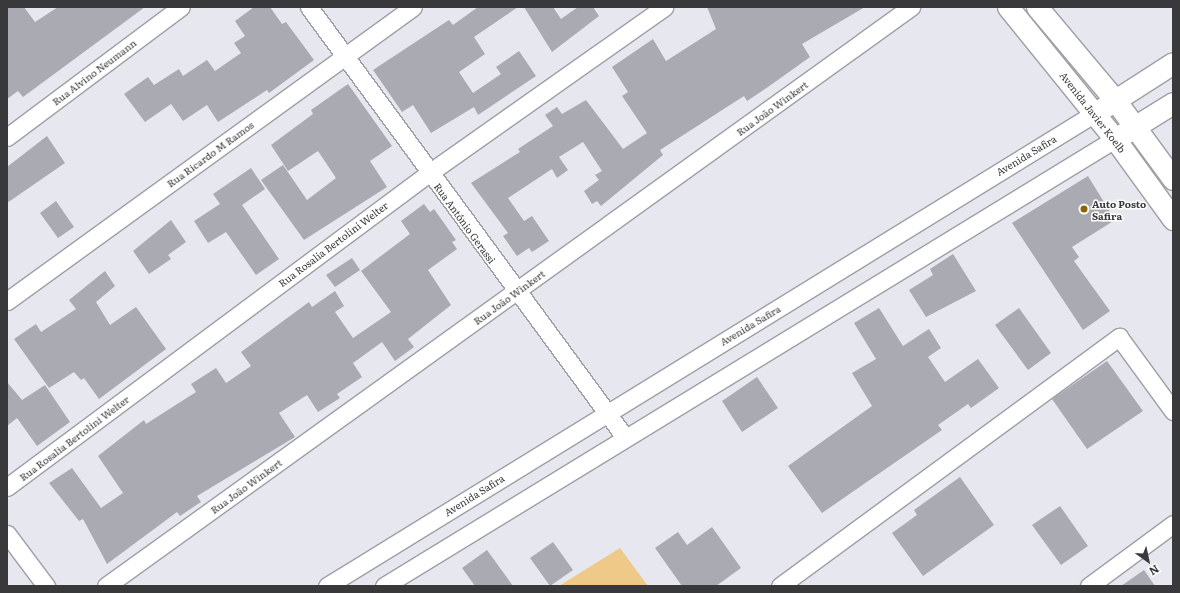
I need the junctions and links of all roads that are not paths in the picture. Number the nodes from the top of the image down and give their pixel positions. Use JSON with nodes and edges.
{"nodes":[{"id":1,"x":181,"y":7,"type":"edge"},
{"id":2,"x":309,"y":7,"type":"edge"},
{"id":3,"x":413,"y":7,"type":"edge"},
{"id":4,"x":664,"y":7,"type":"edge"},
{"id":5,"x":911,"y":7,"type":"edge"},
{"id":6,"x":1008,"y":7,"type":"edge"},
{"id":7,"x":1037,"y":7,"type":"edge"},
{"id":8,"x":344,"y":56,"type":"junction"},
{"id":9,"x":1173,"y":64,"type":"edge"},
{"id":10,"x":1115,"y":100,"type":"junction"},
{"id":11,"x":1173,"y":103,"type":"edge"},
{"id":12,"x":1095,"y":113,"type":"junction"},
{"id":13,"x":1135,"y":127,"type":"junction"},
{"id":14,"x":7,"y":137,"type":"edge"},
{"id":15,"x":1115,"y":139,"type":"junction"},
{"id":16,"x":429,"y":173,"type":"junction"},
{"id":17,"x":1173,"y":179,"type":"edge"},
{"id":18,"x":1173,"y":219,"type":"edge"},
{"id":19,"x":515,"y":293,"type":"junction"},
{"id":20,"x":7,"y":301,"type":"edge"},
{"id":21,"x":1173,"y":411,"type":"edge"},
{"id":22,"x":606,"y":413,"type":"junction"},
{"id":23,"x":624,"y":436,"type":"junction"},
{"id":24,"x":7,"y":487,"type":"edge"},
{"id":25,"x":1173,"y":524,"type":"edge"},
{"id":26,"x":7,"y":534,"type":"edge"},
{"id":27,"x":785,"y":585,"type":"edge"},
{"id":28,"x":46,"y":586,"type":"edge"},
{"id":29,"x":106,"y":586,"type":"edge"},
{"id":30,"x":327,"y":586,"type":"edge"},
{"id":31,"x":384,"y":586,"type":"edge"},
{"id":32,"x":1089,"y":586,"type":"edge"}],
"edges":[{"from":1,"to":14,"type":"street","name":"Rua Alvino Neumann"},
{"from":2,"to":8,"type":"street","name":"Rua Antônio Gerassi"},
{"from":3,"to":8,"type":"street","name":"Rua Ricardo M Ramos"},
{"from":4,"to":16,"type":"street","name":"Rua Rosalia Bertolini Welter"},
{"from":5,"to":19,"type":"street","name":"Rua João Winkert"},
{"from":6,"to":12,"type":"street","name":"Avenida Javier Koelb"},
{"from":7,"to":10,"type":"street"},
{"from":8,"to":16,"type":"street","name":"Rua Antônio Gerassi"},
{"from":8,"to":20,"type":"street","name":"Rua Ricardo M Ramos"},
{"from":9,"to":10,"type":"street","name":"Avenida Safira"},
{"from":10,"to":12,"type":"street","name":"Avenida Safira"},
{"from":10,"to":13,"type":"street"},
{"from":11,"to":13,"type":"street"},
{"from":12,"to":15,"type":"street","name":"Avenida Javier Koelb"},
{"from":12,"to":22,"type":"street","name":"Avenida Safira"},
{"from":13,"to":15,"type":"street"},
{"from":13,"to":17,"type":"street"},
{"from":15,"to":18,"type":"street","name":"Avenida Javier Koelb"},
{"from":15,"to":23,"type":"street"},
{"from":16,"to":19,"type":"street","name":"Rua Antônio Gerassi"},
{"from":16,"to":24,"type":"street","name":"Rua Rosalia Bertolini Welter"},
{"from":19,"to":22,"type":"street","name":"Rua Antônio Gerassi"},
{"from":19,"to":29,"type":"street","name":"Rua João Winkert"},
{"from":21,"to":27,"type":"street"},
{"from":22,"to":23,"type":"street","name":"Rua Antônio Gerassi"},
{"from":22,"to":30,"type":"street","name":"Avenida Safira"},
{"from":23,"to":31,"type":"street"},
{"from":25,"to":32,"type":"street"},
{"from":26,"to":28,"type":"street"}]}
